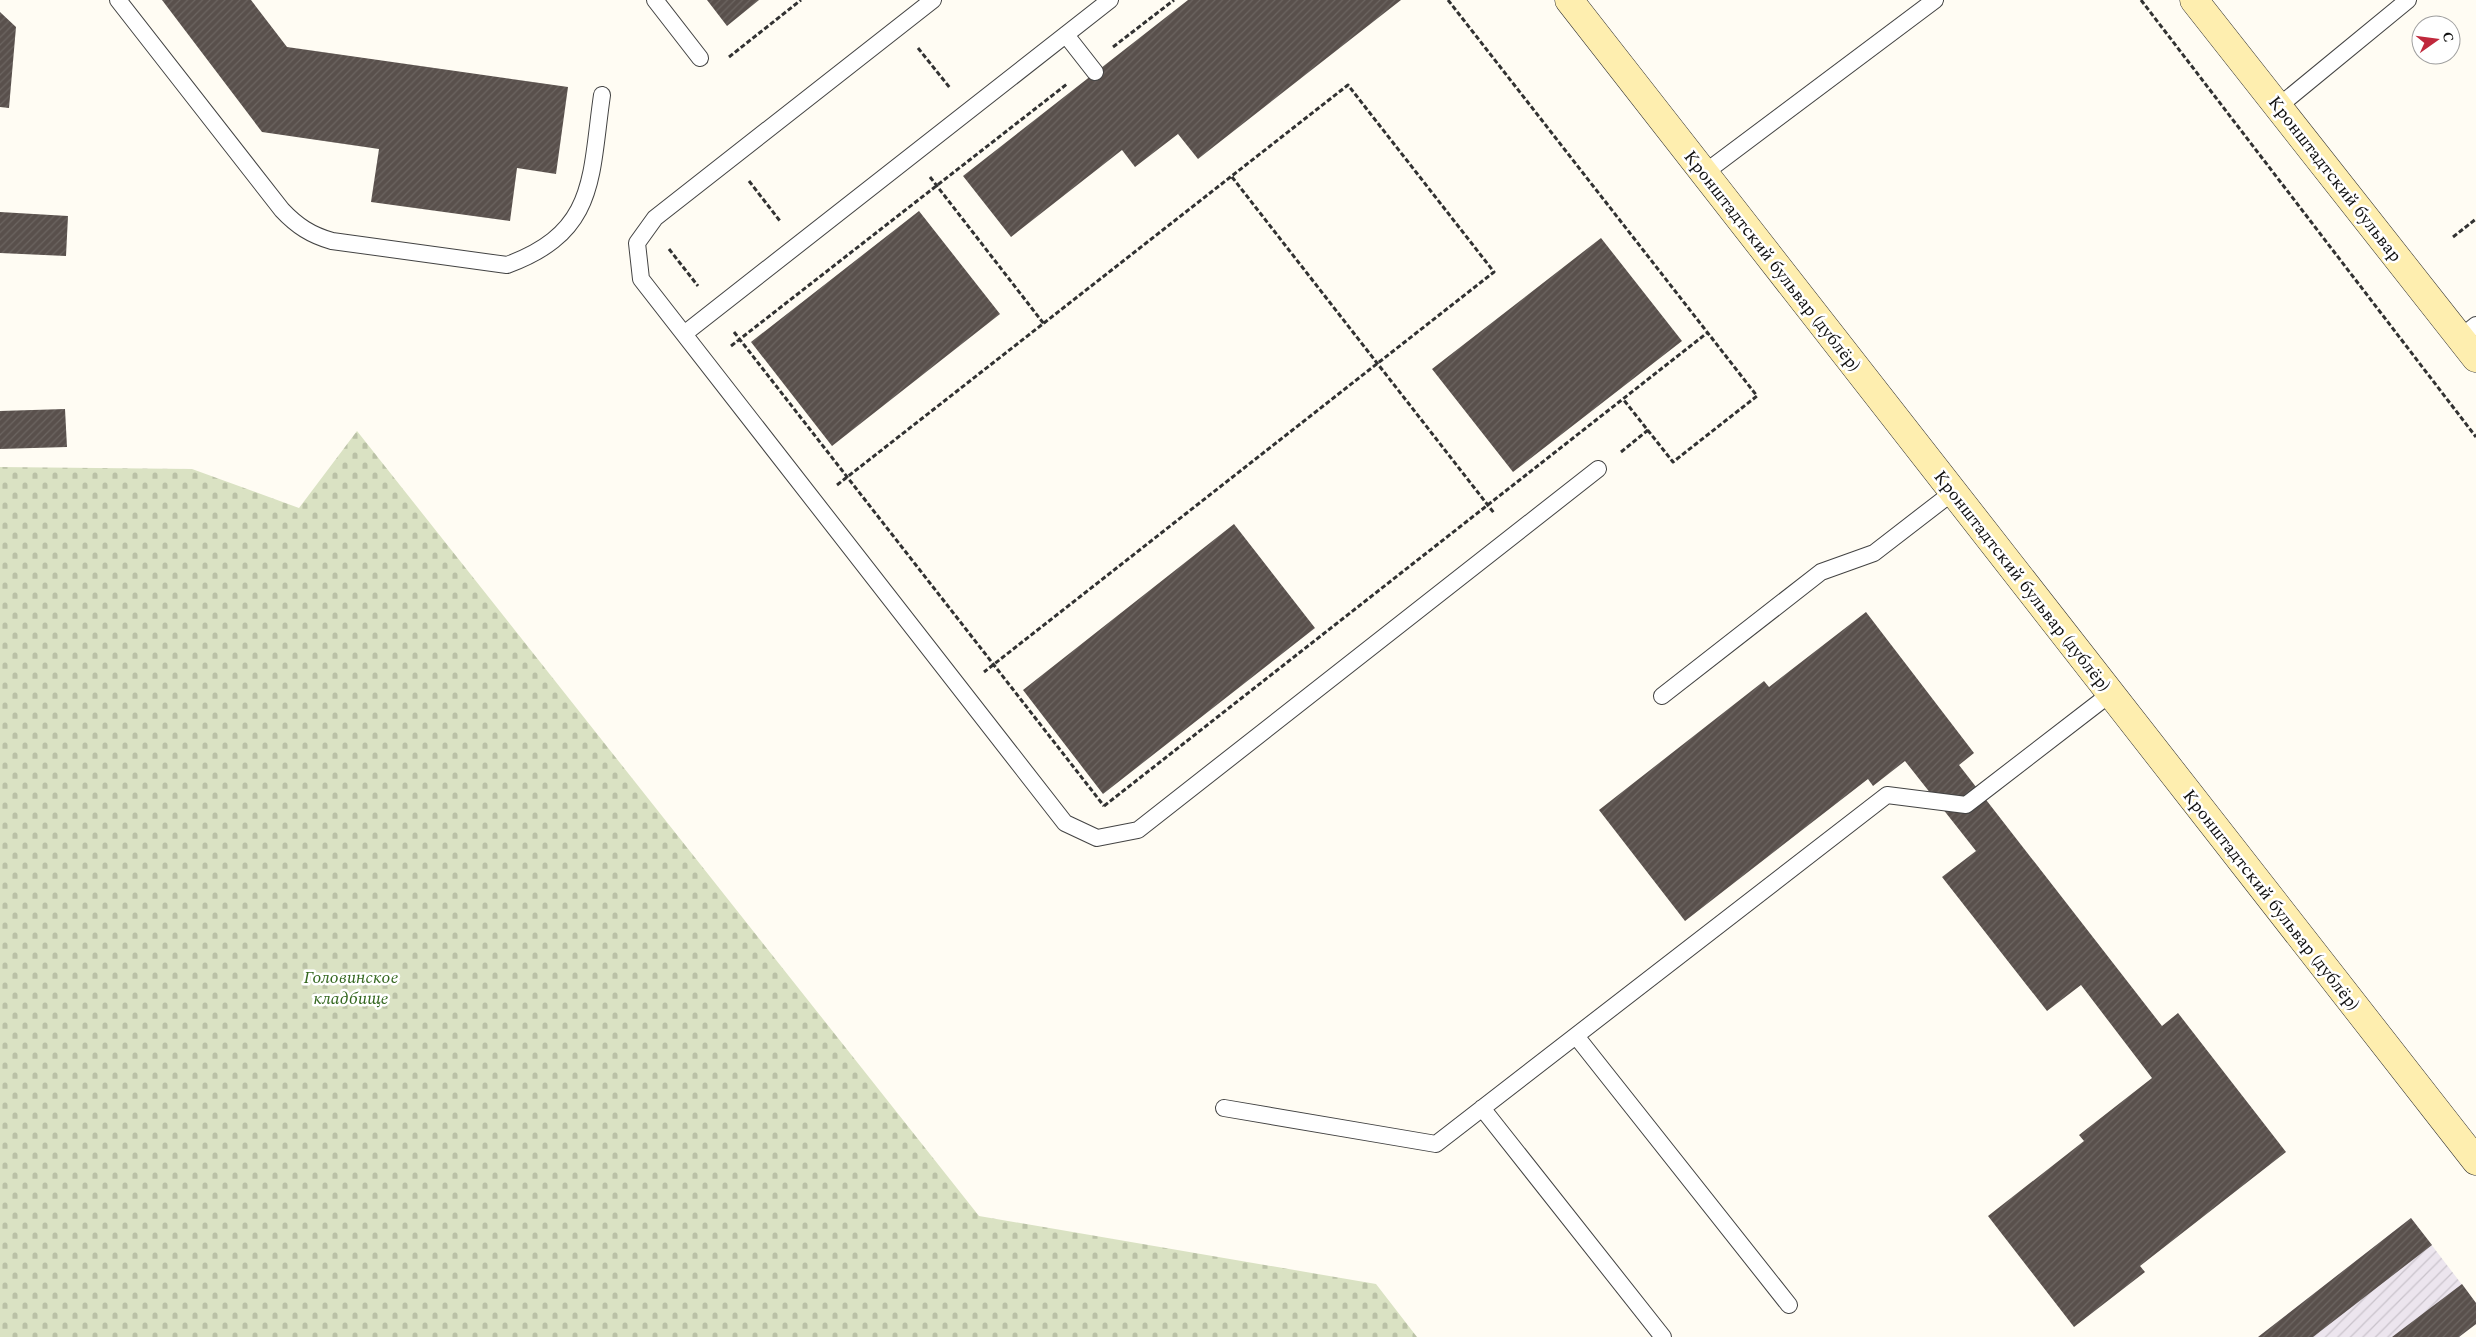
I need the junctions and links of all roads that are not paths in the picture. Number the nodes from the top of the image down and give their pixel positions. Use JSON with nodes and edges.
{"nodes":[{"id":1,"x":118,"y":0,"type":"edge"},
{"id":2,"x":655,"y":0,"type":"edge"},
{"id":3,"x":933,"y":0,"type":"edge"},
{"id":4,"x":1110,"y":0,"type":"edge"},
{"id":5,"x":1568,"y":0,"type":"edge"},
{"id":6,"x":1935,"y":0,"type":"edge"},
{"id":7,"x":2194,"y":0,"type":"edge"},
{"id":8,"x":2408,"y":0,"type":"edge"},
{"id":9,"x":1066,"y":35,"type":"junction"},
{"id":10,"x":700,"y":58,"type":"road end"},
{"id":11,"x":1093,"y":69,"type":"road end"},
{"id":12,"x":602,"y":95,"type":"dead end"},
{"id":13,"x":2278,"y":106,"type":"junction"},
{"id":14,"x":1703,"y":174,"type":"junction"},
{"id":15,"x":684,"y":334,"type":"junction"},
{"id":16,"x":2471,"y":341,"type":"edge"},
{"id":17,"x":1598,"y":469,"type":"road end"},
{"id":18,"x":1953,"y":492,"type":"junction"},
{"id":19,"x":2110,"y":694,"type":"junction"},
{"id":20,"x":1662,"y":696,"type":"dead end"},
{"id":21,"x":1576,"y":1036,"type":"junction"},
{"id":22,"x":1224,"y":1108,"type":"dead end"},
{"id":23,"x":1482,"y":1108,"type":"junction"},
{"id":24,"x":2476,"y":1161,"type":"edge"},
{"id":25,"x":1788,"y":1306,"type":"dead end"},
{"id":26,"x":1663,"y":1337,"type":"edge"}],
"edges":[{"from":1,"to":12,"type":"lane"},
{"from":2,"to":10,"type":"lane"},
{"from":3,"to":15,"type":"lane"},
{"from":4,"to":9,"type":"lane"},
{"from":5,"to":14,"type":"street","name":"Кронштадтский бульвар (дублёр)"},
{"from":6,"to":14,"type":"lane"},
{"from":7,"to":13,"type":"street","name":"Кронштадтский бульвар"},
{"from":8,"to":13,"type":"lane"},
{"from":9,"to":11,"type":"lane"},
{"from":9,"to":15,"type":"lane"},
{"from":13,"to":16,"type":"street","name":"Кронштадтский бульвар"},
{"from":14,"to":18,"type":"street","name":"Кронштадтский бульвар (дублёр)"},
{"from":15,"to":17,"type":"lane"},
{"from":18,"to":19,"type":"street","name":"Кронштадтский бульвар (дублёр)"},
{"from":18,"to":20,"type":"lane"},
{"from":19,"to":21,"type":"lane"},
{"from":19,"to":24,"type":"street","name":"Кронштадтский бульвар (дублёр)"},
{"from":21,"to":23,"type":"lane"},
{"from":21,"to":25,"type":"lane"},
{"from":22,"to":23,"type":"lane"},
{"from":23,"to":26,"type":"lane"}]}
